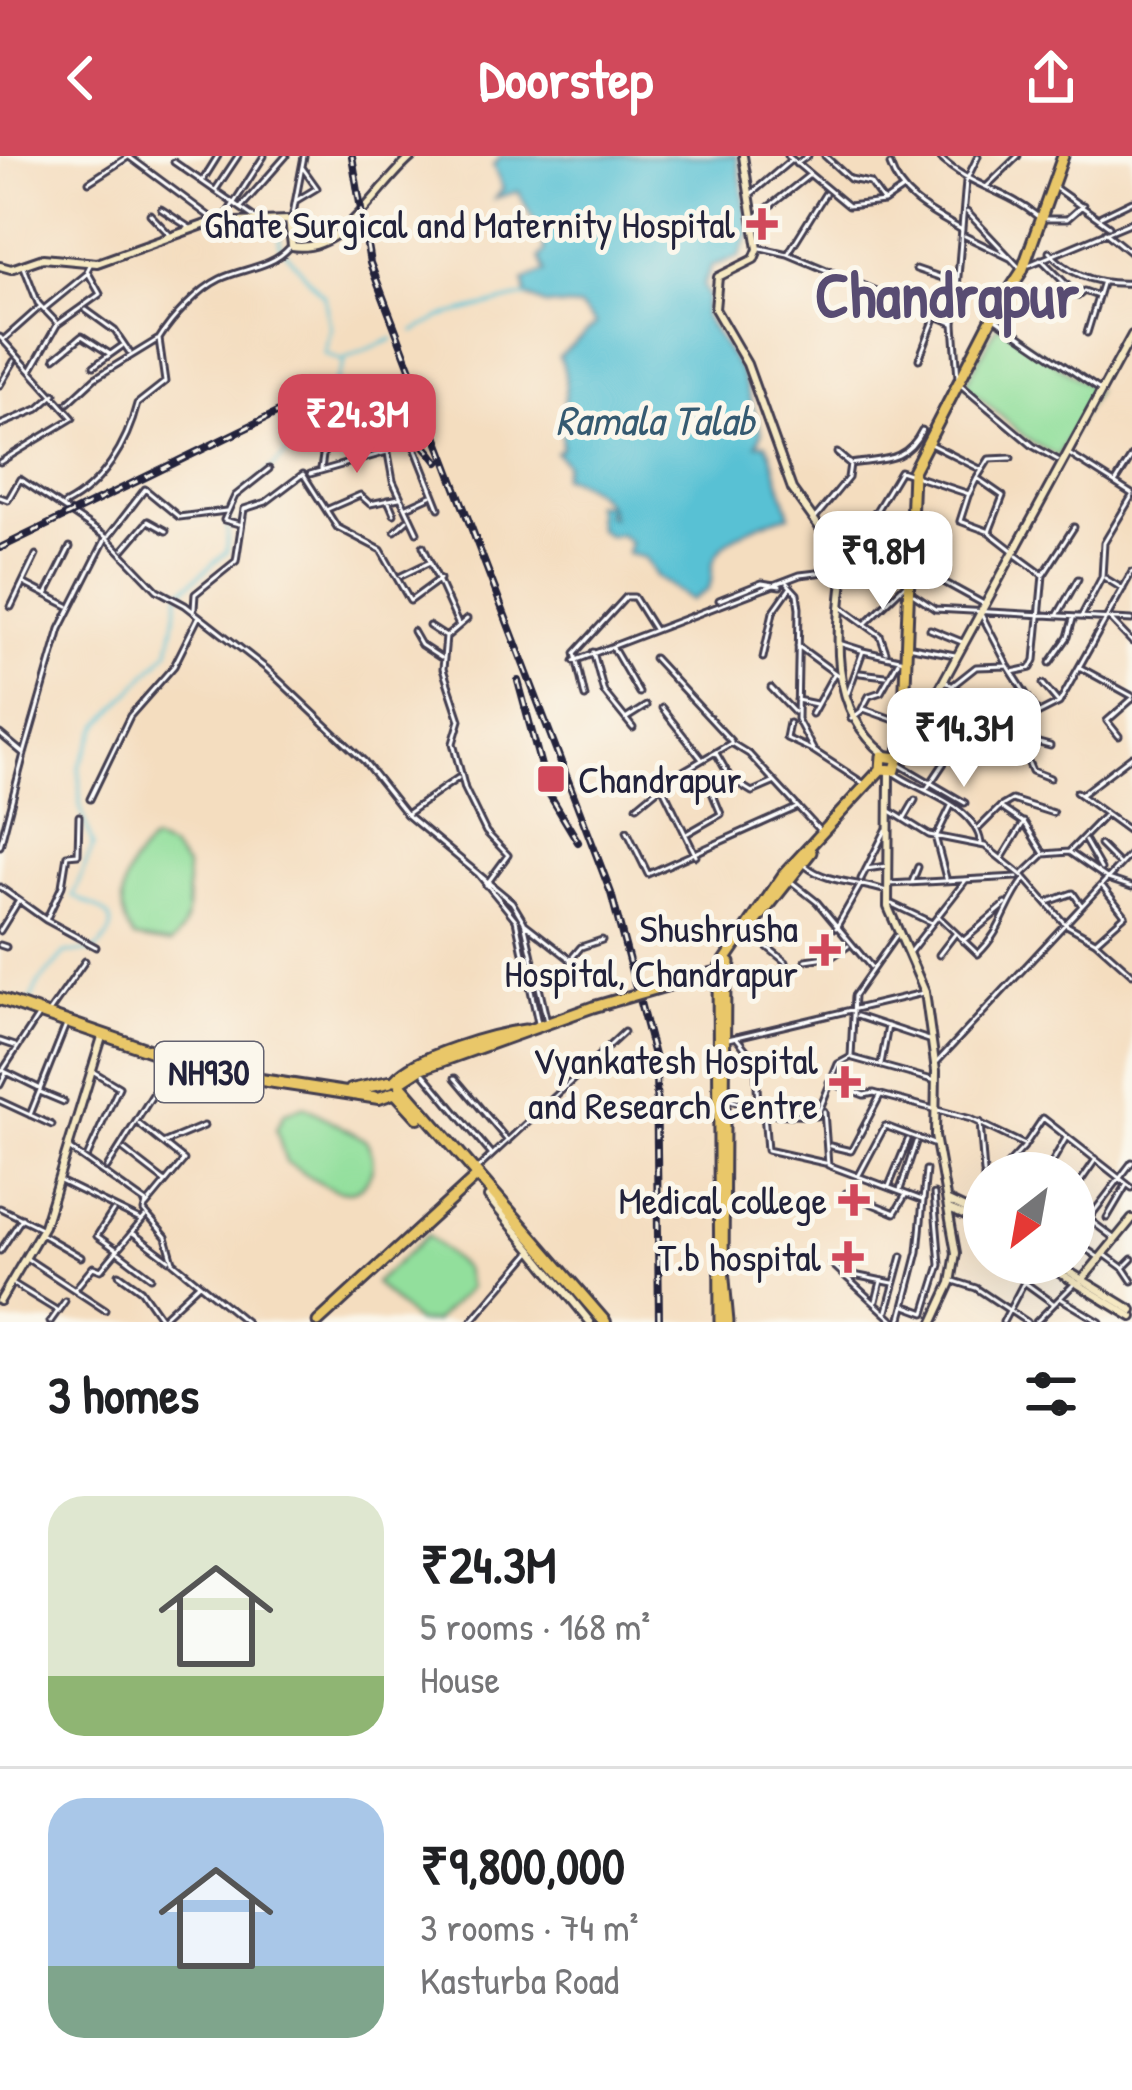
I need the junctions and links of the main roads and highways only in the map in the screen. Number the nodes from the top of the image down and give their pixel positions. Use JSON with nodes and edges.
{"nodes":[{"id":1,"x":1063,"y":156,"type":"edge"},
{"id":2,"x":890,"y":766,"type":"junction"},
{"id":3,"x":722,"y":974,"type":"junction"},
{"id":4,"x":0,"y":996,"type":"edge"},
{"id":5,"x":29,"y":1007,"type":"junction"},
{"id":6,"x":541,"y":1026,"type":"junction"},
{"id":7,"x":103,"y":1034,"type":"junction"},
{"id":8,"x":726,"y":1041,"type":"junction"},
{"id":9,"x":396,"y":1086,"type":"junction"},
{"id":10,"x":474,"y":1177,"type":"junction"},
{"id":11,"x":720,"y":1215,"type":"junction"},
{"id":12,"x":548,"y":1259,"type":"junction"},
{"id":13,"x":327,"y":1317,"type":"edge"},
{"id":14,"x":598,"y":1322,"type":"edge"},
{"id":15,"x":724,"y":1322,"type":"edge"}],
"edges":[{"from":1,"to":2,"type":"main road"},
{"from":2,"to":3,"type":"main road"},
{"from":2,"to":3,"type":"main road"},
{"from":3,"to":6,"type":"main road","bridge":true},
{"from":3,"to":8,"type":"main road"},
{"from":4,"to":5,"type":"highway","number":"NH930"},
{"from":5,"to":7,"type":"highway","number":"NH930"},
{"from":5,"to":7,"type":"highway","number":"NH930"},
{"from":6,"to":9,"type":"main road"},
{"from":6,"to":9,"type":"main road"},
{"from":7,"to":9,"type":"highway","number":"NH930"},
{"from":7,"to":9,"type":"highway","number":"NH930"},
{"from":8,"to":11,"type":"main road"},
{"from":8,"to":11,"type":"main road"},
{"from":9,"to":10,"type":"highway"},
{"from":10,"to":12,"type":"highway"},
{"from":10,"to":12,"type":"highway"},
{"from":10,"to":13,"type":"main road"},
{"from":11,"to":15,"type":"main road"},
{"from":12,"to":14,"type":"highway"}]}
